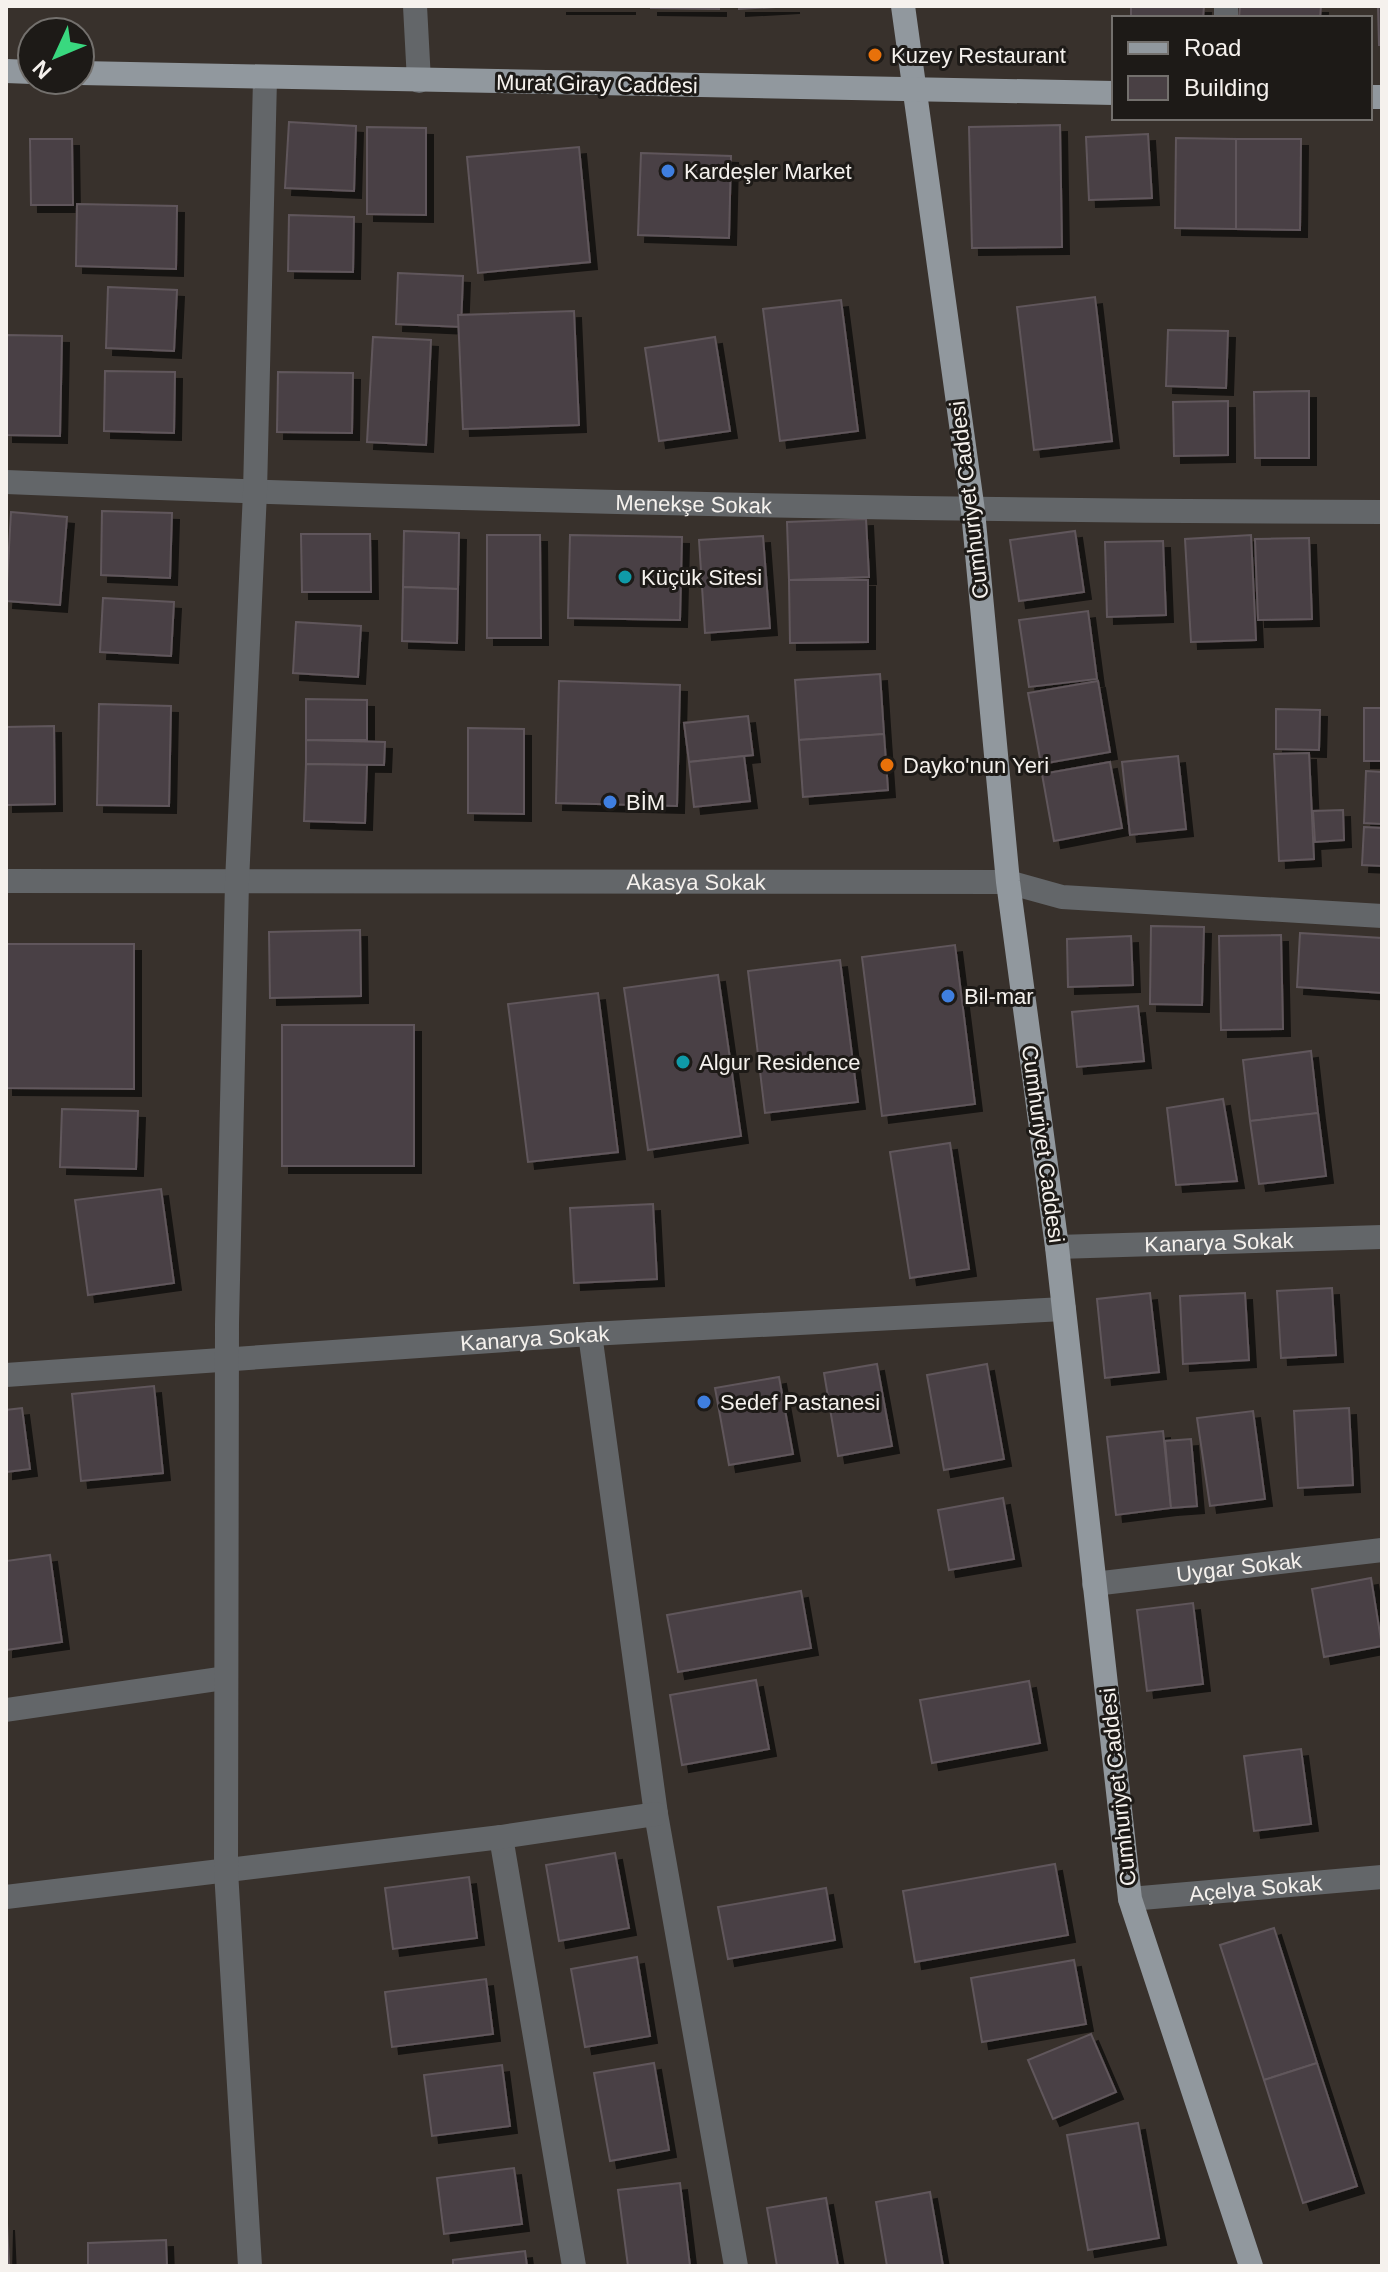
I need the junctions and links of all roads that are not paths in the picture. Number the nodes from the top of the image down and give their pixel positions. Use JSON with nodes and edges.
{"nodes":[{"id":1,"x":415,"y":6,"type":"edge"},
{"id":2,"x":903,"y":6,"type":"edge"},
{"id":3,"x":96,"y":74,"type":"edge"},
{"id":4,"x":265,"y":79,"type":"junction"},
{"id":5,"x":419,"y":81,"type":"junction"},
{"id":6,"x":912,"y":90,"type":"junction"},
{"id":7,"x":1112,"y":93,"type":"edge"},
{"id":8,"x":6,"y":482,"type":"edge"},
{"id":9,"x":255,"y":492,"type":"junction"},
{"id":10,"x":973,"y":511,"type":"junction"},
{"id":11,"x":1382,"y":512,"type":"edge"},
{"id":12,"x":6,"y":881,"type":"edge"},
{"id":13,"x":237,"y":882,"type":"junction"},
{"id":14,"x":1008,"y":882,"type":"junction"},
{"id":15,"x":1382,"y":916,"type":"edge"},
{"id":16,"x":1382,"y":1237,"type":"edge"},
{"id":17,"x":1057,"y":1247,"type":"junction"},
{"id":18,"x":1064,"y":1309,"type":"junction"},
{"id":19,"x":590,"y":1334,"type":"junction"},
{"id":20,"x":229,"y":1361,"type":"junction"},
{"id":21,"x":6,"y":1375,"type":"edge"},
{"id":22,"x":1382,"y":1550,"type":"edge"},
{"id":23,"x":1094,"y":1584,"type":"junction"},
{"id":24,"x":225,"y":1678,"type":"junction"},
{"id":25,"x":6,"y":1710,"type":"edge"},
{"id":26,"x":656,"y":1814,"type":"junction"},
{"id":27,"x":501,"y":1837,"type":"junction"},
{"id":28,"x":226,"y":1871,"type":"junction"},
{"id":29,"x":1382,"y":1877,"type":"edge"},
{"id":30,"x":6,"y":1897,"type":"edge"},
{"id":31,"x":1130,"y":1899,"type":"junction"},
{"id":32,"x":250,"y":2266,"type":"edge"},
{"id":33,"x":574,"y":2266,"type":"edge"},
{"id":34,"x":736,"y":2266,"type":"edge"},
{"id":35,"x":1251,"y":2266,"type":"edge"}],
"edges":[{"from":1,"to":5,"type":"street"},
{"from":2,"to":6,"type":"main road","name":"Cumhuriyet Caddesi"},
{"from":3,"to":4,"type":"main road","name":"Murat Giray Caddesi"},
{"from":4,"to":5,"type":"main road","name":"Murat Giray Caddesi"},
{"from":4,"to":9,"type":"street"},
{"from":5,"to":6,"type":"main road","name":"Murat Giray Caddesi"},
{"from":6,"to":7,"type":"main road","name":"Murat Giray Caddesi"},
{"from":6,"to":10,"type":"main road","name":"Cumhuriyet Caddesi"},
{"from":8,"to":9,"type":"street","name":"Menekşe Sokak"},
{"from":9,"to":10,"type":"street","name":"Menekşe Sokak"},
{"from":9,"to":13,"type":"street"},
{"from":10,"to":11,"type":"street","name":"Menekşe Sokak"},
{"from":10,"to":14,"type":"main road","name":"Cumhuriyet Caddesi"},
{"from":12,"to":13,"type":"street","name":"Akasya Sokak"},
{"from":13,"to":14,"type":"street","name":"Akasya Sokak"},
{"from":13,"to":20,"type":"street"},
{"from":14,"to":15,"type":"street","name":"Akasya Sokak"},
{"from":14,"to":17,"type":"main road","name":"Cumhuriyet Caddesi"},
{"from":16,"to":17,"type":"street","name":"Kanarya Sokak"},
{"from":17,"to":18,"type":"main road","name":"Cumhuriyet Caddesi"},
{"from":18,"to":19,"type":"street","name":"Kanarya Sokak"},
{"from":18,"to":23,"type":"main road","name":"Cumhuriyet Caddesi"},
{"from":19,"to":20,"type":"street","name":"Kanarya Sokak"},
{"from":19,"to":26,"type":"street"},
{"from":20,"to":21,"type":"street","name":"Kanarya Sokak"},
{"from":20,"to":24,"type":"street"},
{"from":22,"to":23,"type":"street","name":"Uygar Sokak"},
{"from":23,"to":31,"type":"main road","name":"Cumhuriyet Caddesi"},
{"from":24,"to":25,"type":"street"},
{"from":24,"to":28,"type":"street"},
{"from":26,"to":27,"type":"street"},
{"from":26,"to":34,"type":"street"},
{"from":27,"to":28,"type":"street"},
{"from":27,"to":33,"type":"street"},
{"from":28,"to":30,"type":"street"},
{"from":28,"to":32,"type":"street"},
{"from":29,"to":31,"type":"street","name":"Açelya Sokak"},
{"from":31,"to":35,"type":"main road","name":"Cumhuriyet Caddesi"}]}
